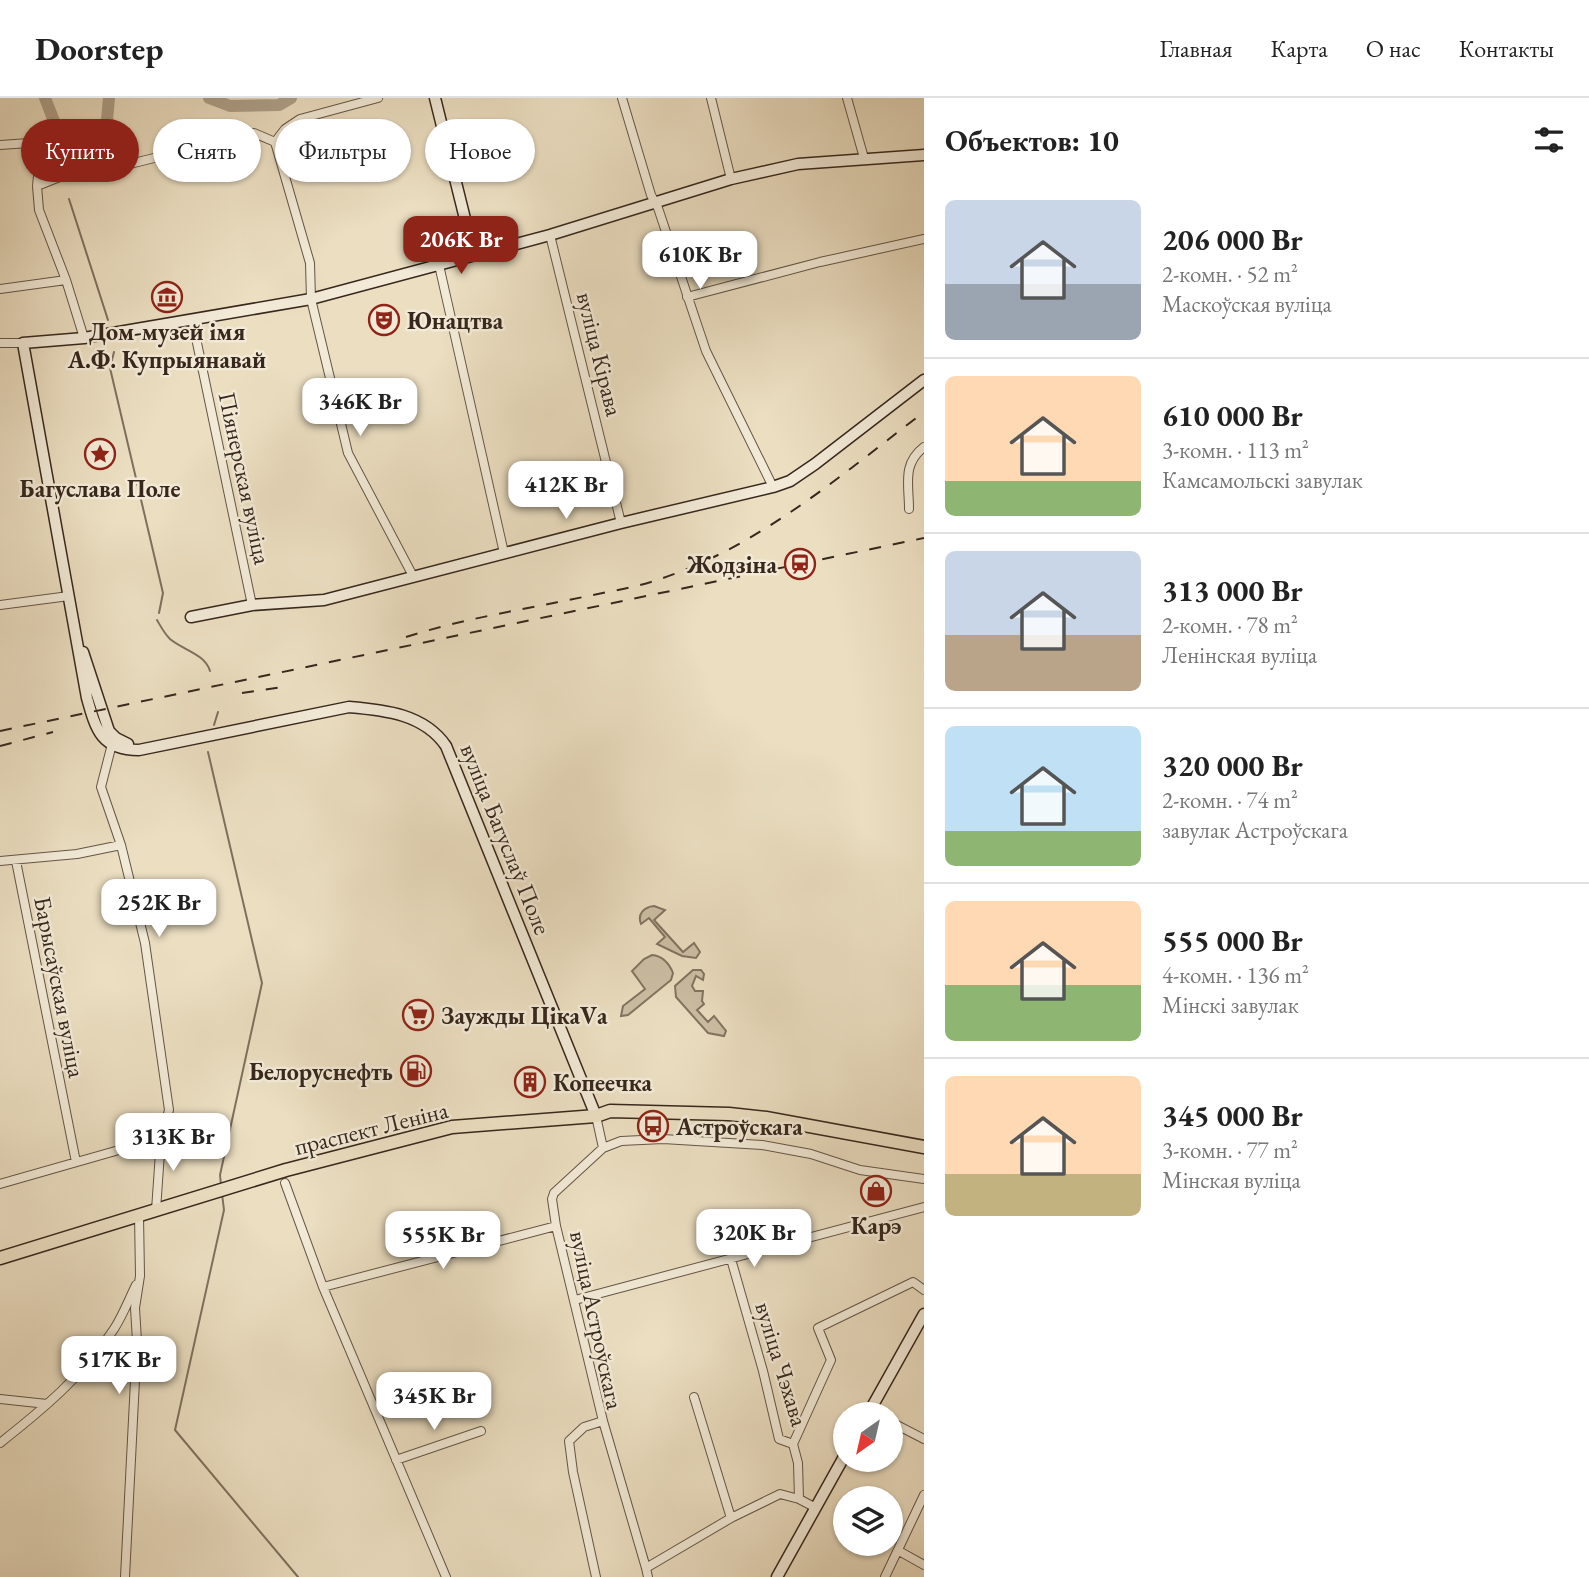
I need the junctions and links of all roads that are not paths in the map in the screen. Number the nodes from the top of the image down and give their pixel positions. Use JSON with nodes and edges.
{"nodes":[{"id":1,"x":378,"y":98,"type":"edge"},
{"id":2,"x":435,"y":98,"type":"edge"},
{"id":3,"x":622,"y":98,"type":"edge"},
{"id":4,"x":711,"y":98,"type":"edge"},
{"id":5,"x":847,"y":98,"type":"edge"},
{"id":6,"x":300,"y":119,"type":"edge"},
{"id":7,"x":275,"y":142,"type":"edge"},
{"id":8,"x":0,"y":145,"type":"edge"},
{"id":9,"x":924,"y":155,"type":"edge"},
{"id":10,"x":864,"y":158,"type":"junction"},
{"id":11,"x":731,"y":179,"type":"junction"},
{"id":12,"x":287,"y":182,"type":"edge"},
{"id":13,"x":37,"y":186,"type":"junction"},
{"id":14,"x":655,"y":202,"type":"junction"},
{"id":15,"x":550,"y":235,"type":"junction"},
{"id":16,"x":924,"y":239,"type":"edge"},
{"id":17,"x":474,"y":255,"type":"junction"},
{"id":18,"x":439,"y":265,"type":"junction"},
{"id":19,"x":66,"y":280,"type":"junction"},
{"id":20,"x":0,"y":289,"type":"edge"},
{"id":21,"x":687,"y":297,"type":"junction"},
{"id":22,"x":311,"y":299,"type":"junction"},
{"id":23,"x":192,"y":319,"type":"junction"},
{"id":24,"x":84,"y":338,"type":"junction"},
{"id":25,"x":0,"y":343,"type":"edge"},
{"id":26,"x":23,"y":343,"type":"junction"},
{"id":27,"x":924,"y":380,"type":"edge"},
{"id":28,"x":924,"y":447,"type":"edge"},
{"id":29,"x":773,"y":487,"type":"junction"},
{"id":30,"x":909,"y":509,"type":"dead end"},
{"id":31,"x":621,"y":523,"type":"junction"},
{"id":32,"x":504,"y":553,"type":"junction"},
{"id":33,"x":412,"y":576,"type":"junction"},
{"id":34,"x":69,"y":596,"type":"junction"},
{"id":35,"x":252,"y":604,"type":"junction"},
{"id":36,"x":0,"y":606,"type":"edge"},
{"id":37,"x":191,"y":617,"type":"dead end"},
{"id":38,"x":75,"y":632,"type":"junction"},
{"id":39,"x":112,"y":744,"type":"junction"},
{"id":40,"x":155,"y":746,"type":"junction"},
{"id":41,"x":121,"y":845,"type":"junction"},
{"id":42,"x":0,"y":861,"type":"edge"},
{"id":43,"x":16,"y":861,"type":"junction"},
{"id":44,"x":596,"y":1116,"type":"junction"},
{"id":45,"x":161,"y":1138,"type":"junction"},
{"id":46,"x":924,"y":1147,"type":"edge"},
{"id":47,"x":603,"y":1148,"type":"junction"},
{"id":48,"x":924,"y":1155,"type":"edge"},
{"id":49,"x":76,"y":1162,"type":"junction"},
{"id":50,"x":924,"y":1180,"type":"edge"},
{"id":51,"x":285,"y":1183,"type":"dead end"},
{"id":52,"x":0,"y":1184,"type":"edge"},
{"id":53,"x":924,"y":1207,"type":"edge"},
{"id":54,"x":156,"y":1210,"type":"junction"},
{"id":55,"x":139,"y":1215,"type":"junction"},
{"id":56,"x":556,"y":1226,"type":"junction"},
{"id":57,"x":0,"y":1258,"type":"edge"},
{"id":58,"x":731,"y":1259,"type":"junction"},
{"id":59,"x":140,"y":1276,"type":"junction"},
{"id":60,"x":323,"y":1287,"type":"junction"},
{"id":61,"x":924,"y":1290,"type":"edge"},
{"id":62,"x":575,"y":1300,"type":"junction"},
{"id":63,"x":924,"y":1314,"type":"edge"},
{"id":64,"x":694,"y":1397,"type":"dead end"},
{"id":65,"x":0,"y":1399,"type":"edge"},
{"id":66,"x":877,"y":1402,"type":"edge"},
{"id":67,"x":47,"y":1404,"type":"junction"},
{"id":68,"x":603,"y":1421,"type":"junction"},
{"id":69,"x":903,"y":1428,"type":"edge"},
{"id":70,"x":481,"y":1431,"type":"dead end"},
{"id":71,"x":924,"y":1439,"type":"edge"},
{"id":72,"x":0,"y":1443,"type":"edge"},
{"id":73,"x":793,"y":1444,"type":"junction"},
{"id":74,"x":396,"y":1460,"type":"junction"},
{"id":75,"x":836,"y":1472,"type":"edge"},
{"id":76,"x":924,"y":1495,"type":"edge"},
{"id":77,"x":799,"y":1499,"type":"junction"},
{"id":78,"x":816,"y":1508,"type":"junction"},
{"id":79,"x":731,"y":1518,"type":"junction"},
{"id":80,"x":903,"y":1543,"type":"edge"},
{"id":81,"x":903,"y":1554,"type":"edge"},
{"id":82,"x":897,"y":1556,"type":"edge"},
{"id":83,"x":924,"y":1565,"type":"edge"},
{"id":84,"x":647,"y":1572,"type":"edge"},
{"id":85,"x":125,"y":1577,"type":"edge"},
{"id":86,"x":446,"y":1577,"type":"edge"},
{"id":87,"x":596,"y":1577,"type":"edge"},
{"id":88,"x":777,"y":1577,"type":"edge"},
{"id":89,"x":885,"y":1577,"type":"edge"}],
"edges":[{"from":1,"to":6,"type":"street"},
{"from":2,"to":17,"type":"main road"},
{"from":3,"to":14,"type":"street"},
{"from":4,"to":11,"type":"street"},
{"from":5,"to":10,"type":"street"},
{"from":7,"to":13,"type":"street"},
{"from":8,"to":13,"type":"street"},
{"from":9,"to":10,"type":"main road"},
{"from":10,"to":11,"type":"main road"},
{"from":11,"to":14,"type":"main road"},
{"from":12,"to":22,"type":"street"},
{"from":13,"to":19,"type":"street"},
{"from":14,"to":15,"type":"main road"},
{"from":14,"to":21,"type":"street"},
{"from":15,"to":17,"type":"main road"},
{"from":15,"to":31,"type":"street","name":"вуліца Кірава"},
{"from":16,"to":21,"type":"street"},
{"from":17,"to":18,"type":"main road"},
{"from":18,"to":22,"type":"main road"},
{"from":18,"to":32,"type":"street"},
{"from":19,"to":20,"type":"street"},
{"from":19,"to":24,"type":"street"},
{"from":21,"to":29,"type":"street"},
{"from":22,"to":23,"type":"main road"},
{"from":22,"to":33,"type":"street"},
{"from":23,"to":24,"type":"main road"},
{"from":23,"to":35,"type":"street","name":"Піянерская вуліца"},
{"from":24,"to":26,"type":"main road"},
{"from":25,"to":26,"type":"street"},
{"from":26,"to":34,"type":"main road","name":"вуліца Багуслаў Поле"},
{"from":27,"to":29,"type":"main road"},
{"from":28,"to":30,"type":"street"},
{"from":29,"to":31,"type":"main road"},
{"from":31,"to":32,"type":"main road"},
{"from":32,"to":33,"type":"main road"},
{"from":33,"to":35,"type":"main road"},
{"from":34,"to":36,"type":"street"},
{"from":34,"to":38,"type":"main road","name":"вуліца Багуслаў Поле"},
{"from":35,"to":37,"type":"main road"},
{"from":38,"to":39,"type":"main road","name":"вуліца Багуслаў Поле"},
{"from":38,"to":40,"type":"main road","name":"вуліца Багуслаў Поле"},
{"from":39,"to":40,"type":"main road","name":"вуліца Багуслаў Поле"},
{"from":39,"to":41,"type":"street"},
{"from":40,"to":44,"type":"main road","name":"вуліца Багуслаў Поле"},
{"from":41,"to":43,"type":"street"},
{"from":41,"to":45,"type":"street"},
{"from":42,"to":43,"type":"street"},
{"from":43,"to":49,"type":"street","name":"Барысаўская вуліца"},
{"from":44,"to":46,"type":"main road","name":"праспект Леніна"},
{"from":44,"to":47,"type":"street"},
{"from":44,"to":48,"type":"main road","name":"праспект Леніна"},
{"from":44,"to":54,"type":"main road","name":"праспект Леніна"},
{"from":45,"to":49,"type":"street"},
{"from":45,"to":54,"type":"street"},
{"from":47,"to":50,"type":"street"},
{"from":47,"to":56,"type":"street","name":"вуліца Астроўскага"},
{"from":49,"to":52,"type":"street"},
{"from":51,"to":60,"type":"street"},
{"from":53,"to":58,"type":"street"},
{"from":54,"to":55,"type":"main road","name":"праспект Леніна"},
{"from":55,"to":57,"type":"main road","name":"праспект Леніна"},
{"from":55,"to":59,"type":"street"},
{"from":56,"to":60,"type":"street"},
{"from":56,"to":62,"type":"street","name":"вуліца Астроўскага"},
{"from":58,"to":62,"type":"street"},
{"from":58,"to":73,"type":"street","name":"вуліца Чэхава"},
{"from":59,"to":67,"type":"street"},
{"from":59,"to":85,"type":"street"},
{"from":60,"to":74,"type":"street"},
{"from":61,"to":73,"type":"street"},
{"from":62,"to":68,"type":"street","name":"вуліца Астроўскага"},
{"from":63,"to":66,"type":"main road"},
{"from":64,"to":79,"type":"street"},
{"from":65,"to":67,"type":"street"},
{"from":67,"to":72,"type":"street"},
{"from":68,"to":84,"type":"street"},
{"from":68,"to":87,"type":"street","name":"вуліца Астроўскага"},
{"from":69,"to":71,"type":"street"},
{"from":70,"to":74,"type":"street"},
{"from":73,"to":77,"type":"street","name":"вуліца Чэхава"},
{"from":74,"to":86,"type":"street"},
{"from":75,"to":78,"type":"main road"},
{"from":76,"to":80,"type":"street"},
{"from":77,"to":78,"type":"street"},
{"from":77,"to":79,"type":"street"},
{"from":78,"to":88,"type":"main road"},
{"from":79,"to":84,"type":"street"},
{"from":81,"to":83,"type":"street"},
{"from":82,"to":89,"type":"street"}]}
